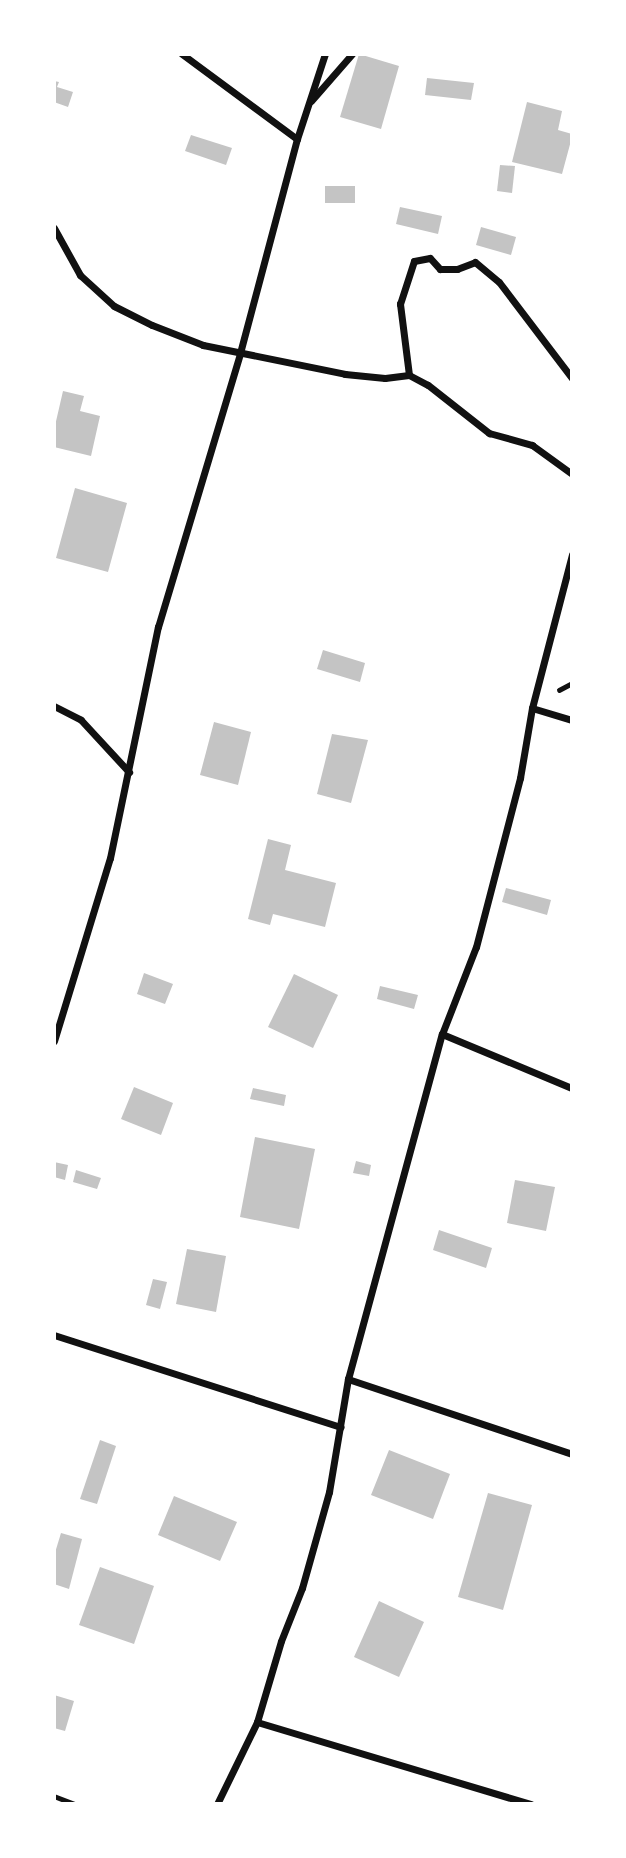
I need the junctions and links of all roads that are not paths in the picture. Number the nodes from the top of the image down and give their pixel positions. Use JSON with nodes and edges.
{"nodes":[{"id":1,"x":182,"y":54,"type":"edge"},
{"id":2,"x":325,"y":54,"type":"edge"},
{"id":3,"x":352,"y":54,"type":"edge"},
{"id":4,"x":308,"y":105,"type":"junction"},
{"id":5,"x":297,"y":139,"type":"junction"},
{"id":6,"x":54,"y":228,"type":"edge"},
{"id":7,"x":240,"y":353,"type":"junction"},
{"id":8,"x":409,"y":375,"type":"junction"},
{"id":9,"x":572,"y":378,"type":"edge"},
{"id":10,"x":572,"y":474,"type":"edge"},
{"id":11,"x":572,"y":554,"type":"edge"},
{"id":12,"x":54,"y":706,"type":"edge"},
{"id":13,"x":532,"y":708,"type":"junction"},
{"id":14,"x":572,"y":720,"type":"edge"},
{"id":15,"x":129,"y":772,"type":"junction"},
{"id":16,"x":442,"y":1034,"type":"junction"},
{"id":17,"x":54,"y":1041,"type":"edge"},
{"id":18,"x":572,"y":1088,"type":"edge"},
{"id":19,"x":54,"y":1335,"type":"edge"},
{"id":20,"x":348,"y":1379,"type":"junction"},
{"id":21,"x":341,"y":1427,"type":"junction"},
{"id":22,"x":572,"y":1454,"type":"edge"},
{"id":23,"x":257,"y":1722,"type":"junction"},
{"id":24,"x":217,"y":1804,"type":"edge"},
{"id":25,"x":531,"y":1804,"type":"edge"}],
"edges":[{"from":1,"to":5,"type":"street"},
{"from":2,"to":4,"type":"street"},
{"from":3,"to":4,"type":"street"},
{"from":4,"to":5,"type":"street"},
{"from":5,"to":7,"type":"street"},
{"from":6,"to":7,"type":"street"},
{"from":7,"to":8,"type":"street"},
{"from":7,"to":15,"type":"street"},
{"from":8,"to":9,"type":"street"},
{"from":8,"to":10,"type":"street"},
{"from":11,"to":13,"type":"street"},
{"from":12,"to":15,"type":"street"},
{"from":13,"to":14,"type":"street"},
{"from":13,"to":16,"type":"street"},
{"from":15,"to":17,"type":"street"},
{"from":16,"to":18,"type":"street"},
{"from":16,"to":20,"type":"street"},
{"from":19,"to":21,"type":"street"},
{"from":20,"to":21,"type":"street"},
{"from":20,"to":22,"type":"street"},
{"from":21,"to":23,"type":"street"},
{"from":23,"to":24,"type":"street"},
{"from":23,"to":25,"type":"street"}]}
